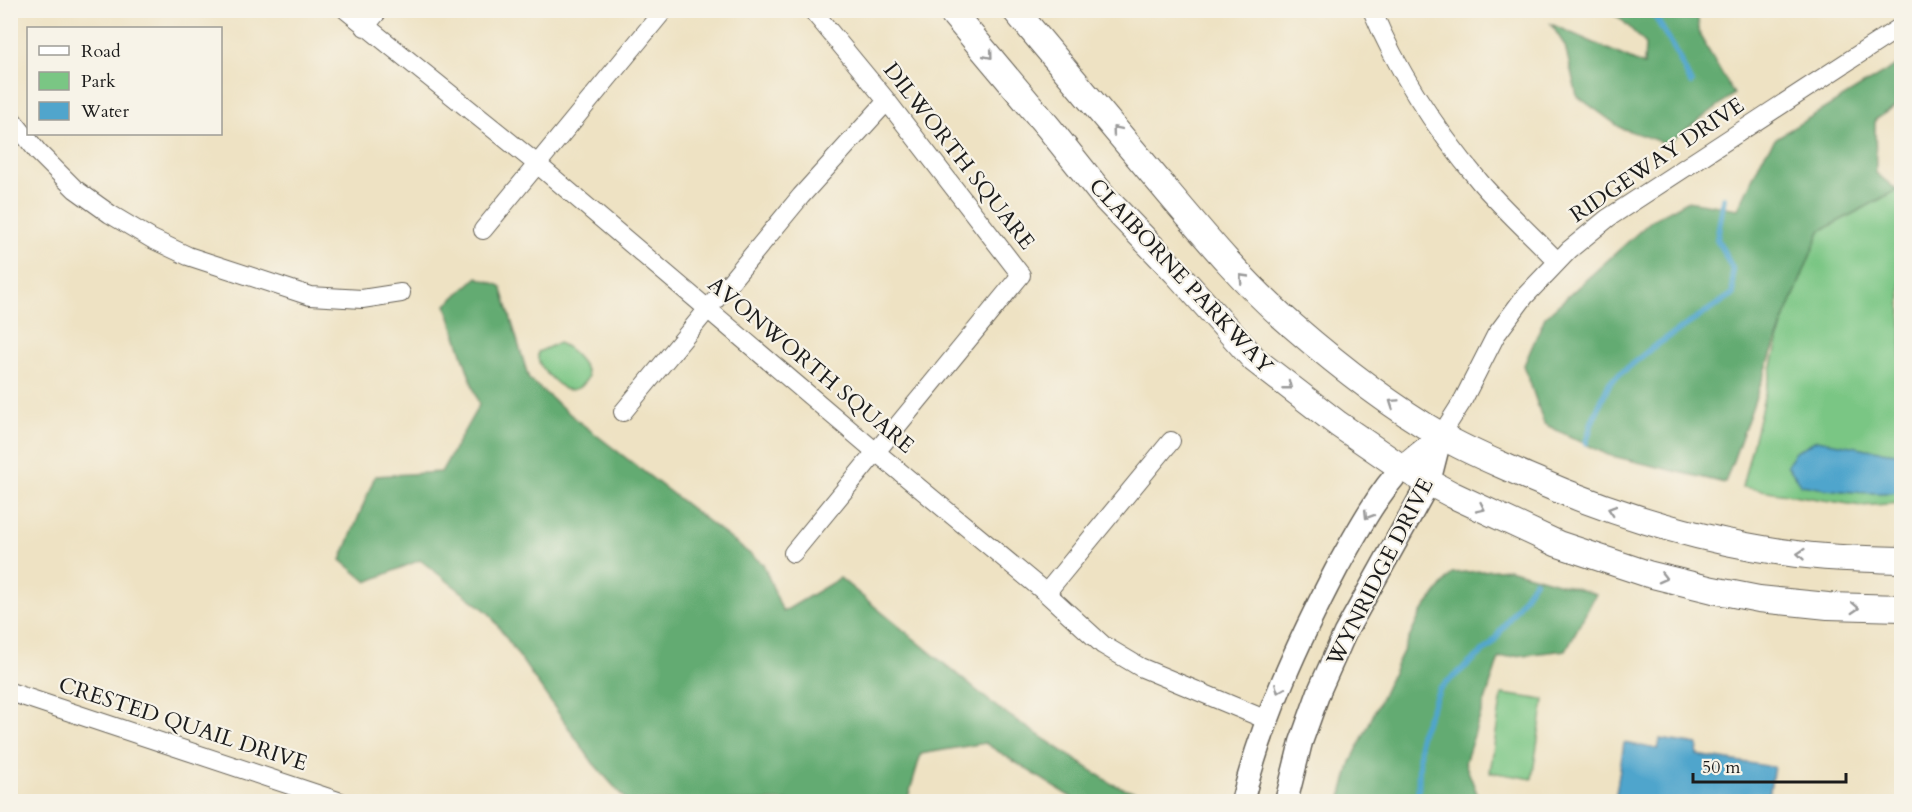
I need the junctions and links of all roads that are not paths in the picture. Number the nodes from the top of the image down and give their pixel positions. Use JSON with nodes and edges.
{"nodes":[{"id":1,"x":346,"y":10,"type":"edge"},
{"id":2,"x":379,"y":10,"type":"edge"},
{"id":3,"x":664,"y":10,"type":"edge"},
{"id":4,"x":812,"y":10,"type":"edge"},
{"id":5,"x":950,"y":10,"type":"edge"},
{"id":6,"x":1015,"y":10,"type":"edge"},
{"id":7,"x":1372,"y":10,"type":"edge"},
{"id":8,"x":1902,"y":26,"type":"edge"},
{"id":9,"x":365,"y":27,"type":"junction"},
{"id":10,"x":887,"y":101,"type":"junction"},
{"id":11,"x":10,"y":117,"type":"edge"},
{"id":12,"x":537,"y":164,"type":"junction"},
{"id":13,"x":483,"y":230,"type":"dead end"},
{"id":14,"x":1557,"y":261,"type":"junction"},
{"id":15,"x":401,"y":293,"type":"dead end"},
{"id":16,"x":708,"y":310,"type":"junction"},
{"id":17,"x":623,"y":412,"type":"dead end"},
{"id":18,"x":1441,"y":435,"type":"junction"},
{"id":19,"x":1171,"y":441,"type":"dead end"},
{"id":20,"x":876,"y":452,"type":"junction"},
{"id":21,"x":1402,"y":468,"type":"junction"},
{"id":22,"x":1429,"y":482,"type":"junction"},
{"id":23,"x":793,"y":553,"type":"dead end"},
{"id":24,"x":1902,"y":560,"type":"edge"},
{"id":25,"x":1046,"y":593,"type":"junction"},
{"id":26,"x":1902,"y":608,"type":"edge"},
{"id":27,"x":10,"y":692,"type":"edge"},
{"id":28,"x":1267,"y":720,"type":"junction"},
{"id":29,"x":341,"y":801,"type":"edge"},
{"id":30,"x":1242,"y":801,"type":"edge"},
{"id":31,"x":1286,"y":801,"type":"edge"}],
"edges":[{"from":1,"to":9,"type":"street","name":"AVONWORTH SQUARE"},
{"from":2,"to":9,"type":"street"},
{"from":3,"to":12,"type":"street"},
{"from":4,"to":10,"type":"street","name":"DILWORTH SQUARE"},
{"from":5,"to":21,"type":"main road","name":"CLAIBORNE PARKWAY","one_way":true},
{"from":18,"to":6,"type":"main road","name":"CLAIBORNE PARKWAY","one_way":true},
{"from":7,"to":14,"type":"street"},
{"from":8,"to":14,"type":"street","name":"RIDGEWAY DRIVE"},
{"from":9,"to":12,"type":"street","name":"AVONWORTH SQUARE"},
{"from":10,"to":16,"type":"street"},
{"from":10,"to":20,"type":"street","name":"DILWORTH SQUARE"},
{"from":11,"to":15,"type":"street"},
{"from":12,"to":13,"type":"street"},
{"from":12,"to":16,"type":"street","name":"AVONWORTH SQUARE"},
{"from":14,"to":18,"type":"street","name":"RIDGEWAY DRIVE"},
{"from":16,"to":17,"type":"street"},
{"from":16,"to":20,"type":"street","name":"AVONWORTH SQUARE"},
{"from":18,"to":21,"type":"street","name":"WYNRIDGE DRIVE"},
{"from":18,"to":22,"type":"street","name":"WYNRIDGE DRIVE"},
{"from":24,"to":18,"type":"main road","name":"CLAIBORNE PARKWAY","one_way":true},
{"from":19,"to":25,"type":"street"},
{"from":20,"to":23,"type":"street","name":"DILWORTH SQUARE"},
{"from":20,"to":25,"type":"street","name":"AVONWORTH SQUARE"},
{"from":21,"to":22,"type":"main road","name":"CLAIBORNE PARKWAY"},
{"from":21,"to":28,"type":"street","name":"WYNRIDGE DRIVE","one_way":true},
{"from":22,"to":26,"type":"main road","name":"CLAIBORNE PARKWAY","one_way":true},
{"from":22,"to":31,"type":"street","name":"WYNRIDGE DRIVE"},
{"from":25,"to":28,"type":"street","name":"AVONWORTH SQUARE"},
{"from":27,"to":29,"type":"street","name":"CRESTED QUAIL DRIVE"},
{"from":28,"to":30,"type":"street","name":"WYNRIDGE DRIVE"}]}
